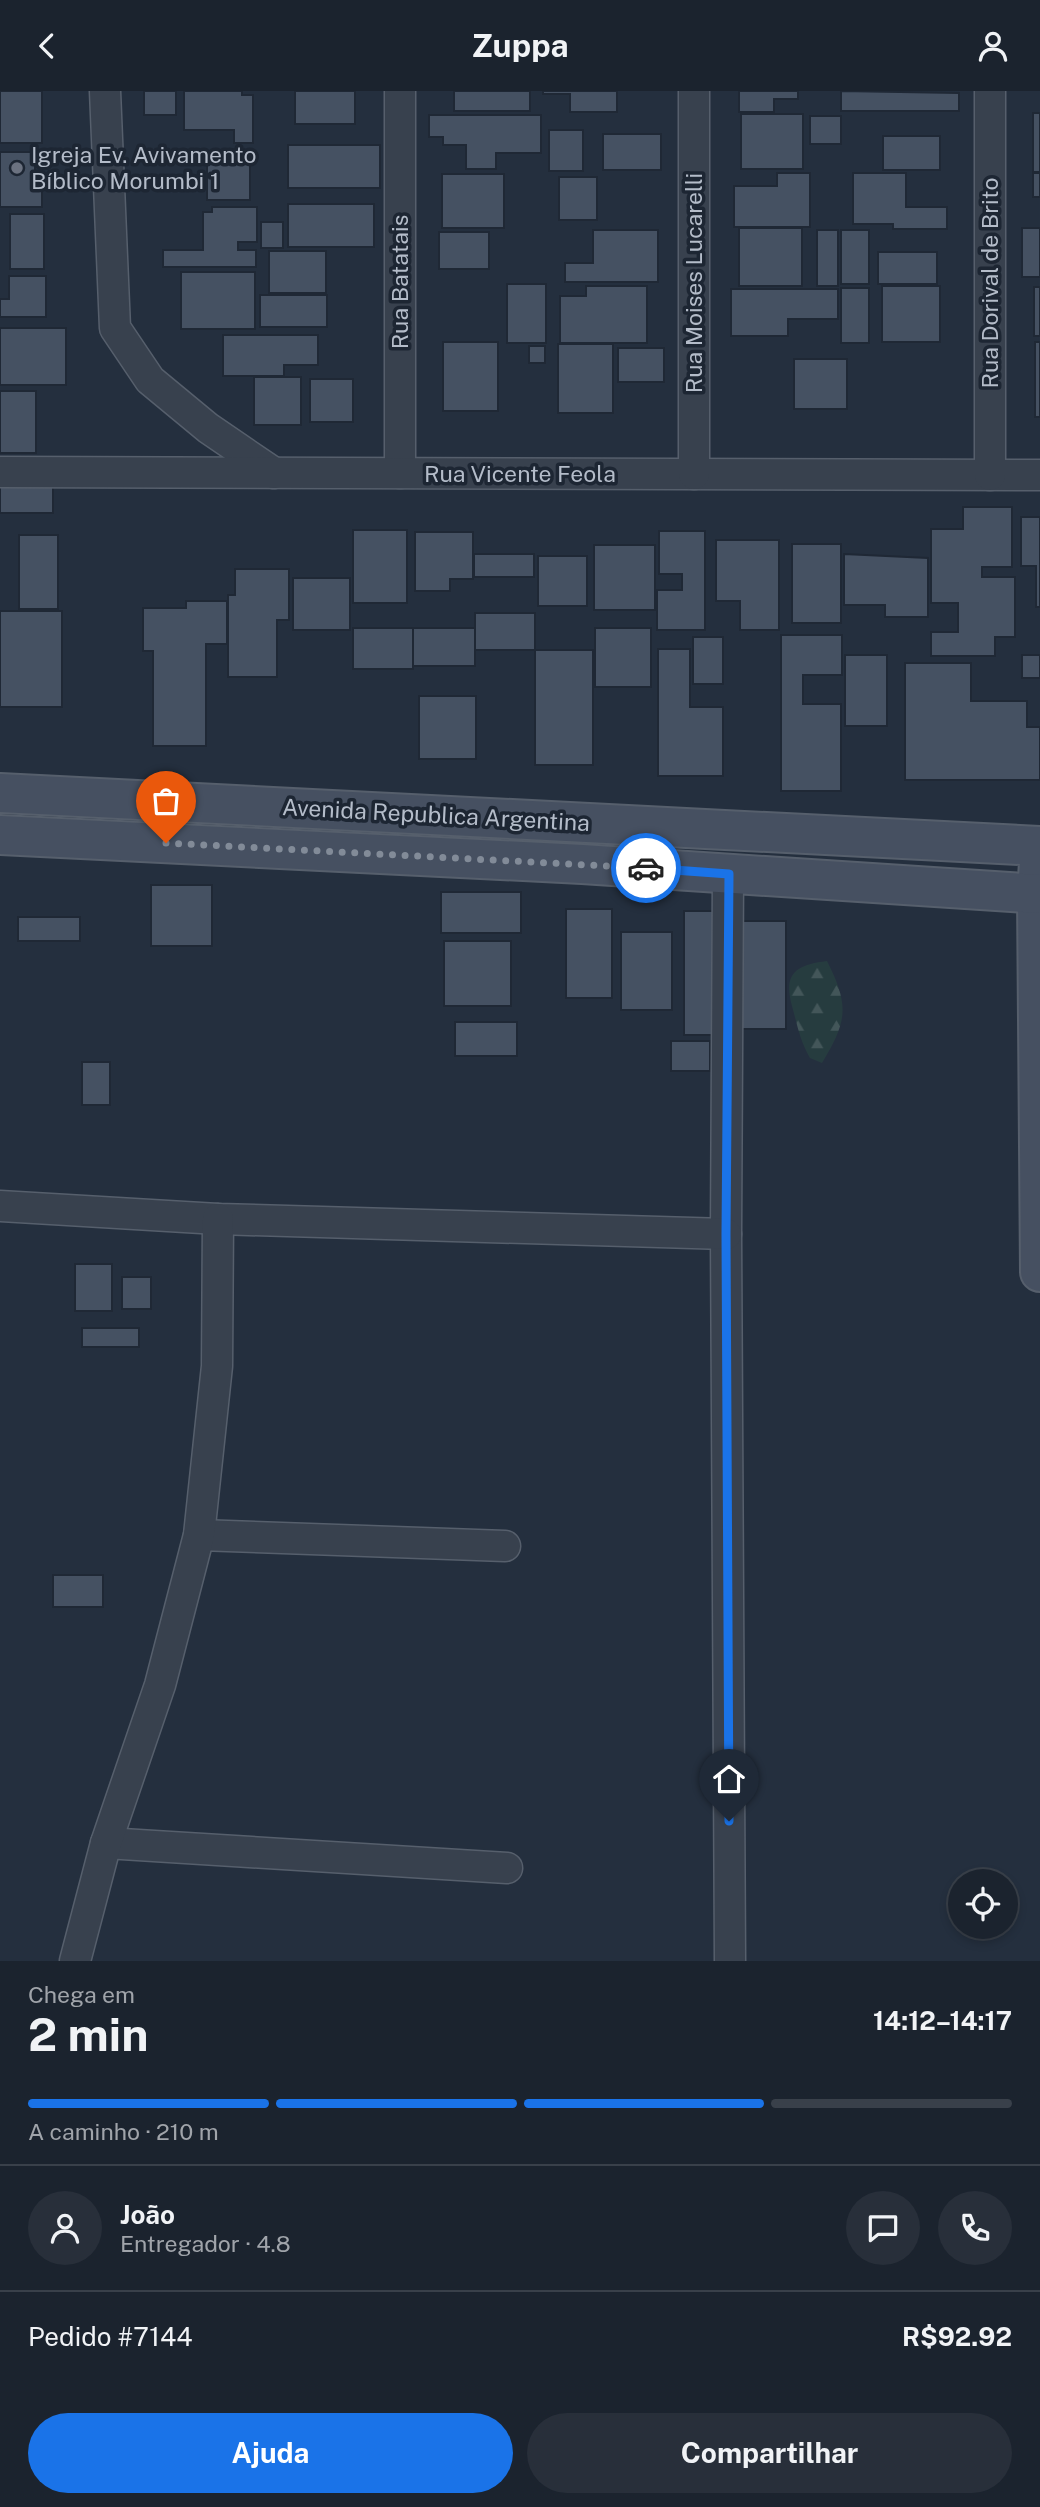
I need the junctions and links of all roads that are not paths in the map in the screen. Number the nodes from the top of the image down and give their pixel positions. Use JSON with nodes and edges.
{"nodes":[{"id":1,"x":105,"y":91,"type":"edge"},
{"id":2,"x":400,"y":91,"type":"edge"},
{"id":3,"x":694,"y":91,"type":"edge"},
{"id":4,"x":990,"y":91,"type":"edge"},
{"id":5,"x":0,"y":472,"type":"edge"},
{"id":6,"x":274,"y":473,"type":"junction"},
{"id":7,"x":400,"y":473,"type":"junction"},
{"id":8,"x":694,"y":474,"type":"junction"},
{"id":9,"x":990,"y":475,"type":"junction"},
{"id":10,"x":1040,"y":475,"type":"edge"},
{"id":11,"x":0,"y":793,"type":"edge"},
{"id":12,"x":0,"y":835,"type":"edge"},
{"id":13,"x":1040,"y":846,"type":"edge"},
{"id":14,"x":729,"y":874,"type":"junction"},
{"id":15,"x":1039,"y":894,"type":"edge"},
{"id":16,"x":0,"y":1206,"type":"edge"},
{"id":17,"x":218,"y":1219,"type":"junction"},
{"id":18,"x":726,"y":1234,"type":"junction"},
{"id":19,"x":1040,"y":1272,"type":"edge"},
{"id":20,"x":199,"y":1535,"type":"junction"},
{"id":21,"x":505,"y":1546,"type":"dead end"},
{"id":22,"x":106,"y":1843,"type":"junction"},
{"id":23,"x":507,"y":1868,"type":"dead end"},
{"id":24,"x":75,"y":1961,"type":"edge"},
{"id":25,"x":730,"y":1961,"type":"edge"}],
"edges":[{"from":1,"to":6,"type":"street"},
{"from":2,"to":7,"type":"street","name":"Rua Batatais"},
{"from":3,"to":8,"type":"street","name":"Rua Moises Lucarelli"},
{"from":4,"to":9,"type":"street","name":"Rua Dorival de Brito"},
{"from":5,"to":6,"type":"street","name":"Rua Vicente Feola"},
{"from":6,"to":7,"type":"street","name":"Rua Vicente Feola"},
{"from":7,"to":8,"type":"street","name":"Rua Vicente Feola"},
{"from":8,"to":9,"type":"street","name":"Rua Vicente Feola"},
{"from":9,"to":10,"type":"street","name":"Rua Vicente Feola"},
{"from":11,"to":13,"type":"main road","name":"Avenida Republica Argentina"},
{"from":12,"to":14,"type":"main road","name":"Avenida Republica Argentina"},
{"from":13,"to":15,"type":"main road"},
{"from":14,"to":15,"type":"main road","name":"Avenida Republica Argentina"},
{"from":14,"to":18,"type":"street"},
{"from":15,"to":19,"type":"main road"},
{"from":16,"to":17,"type":"street"},
{"from":17,"to":18,"type":"street"},
{"from":17,"to":20,"type":"street"},
{"from":18,"to":25,"type":"street"},
{"from":20,"to":21,"type":"street"},
{"from":20,"to":22,"type":"street"},
{"from":22,"to":23,"type":"street"},
{"from":22,"to":24,"type":"street"}]}
